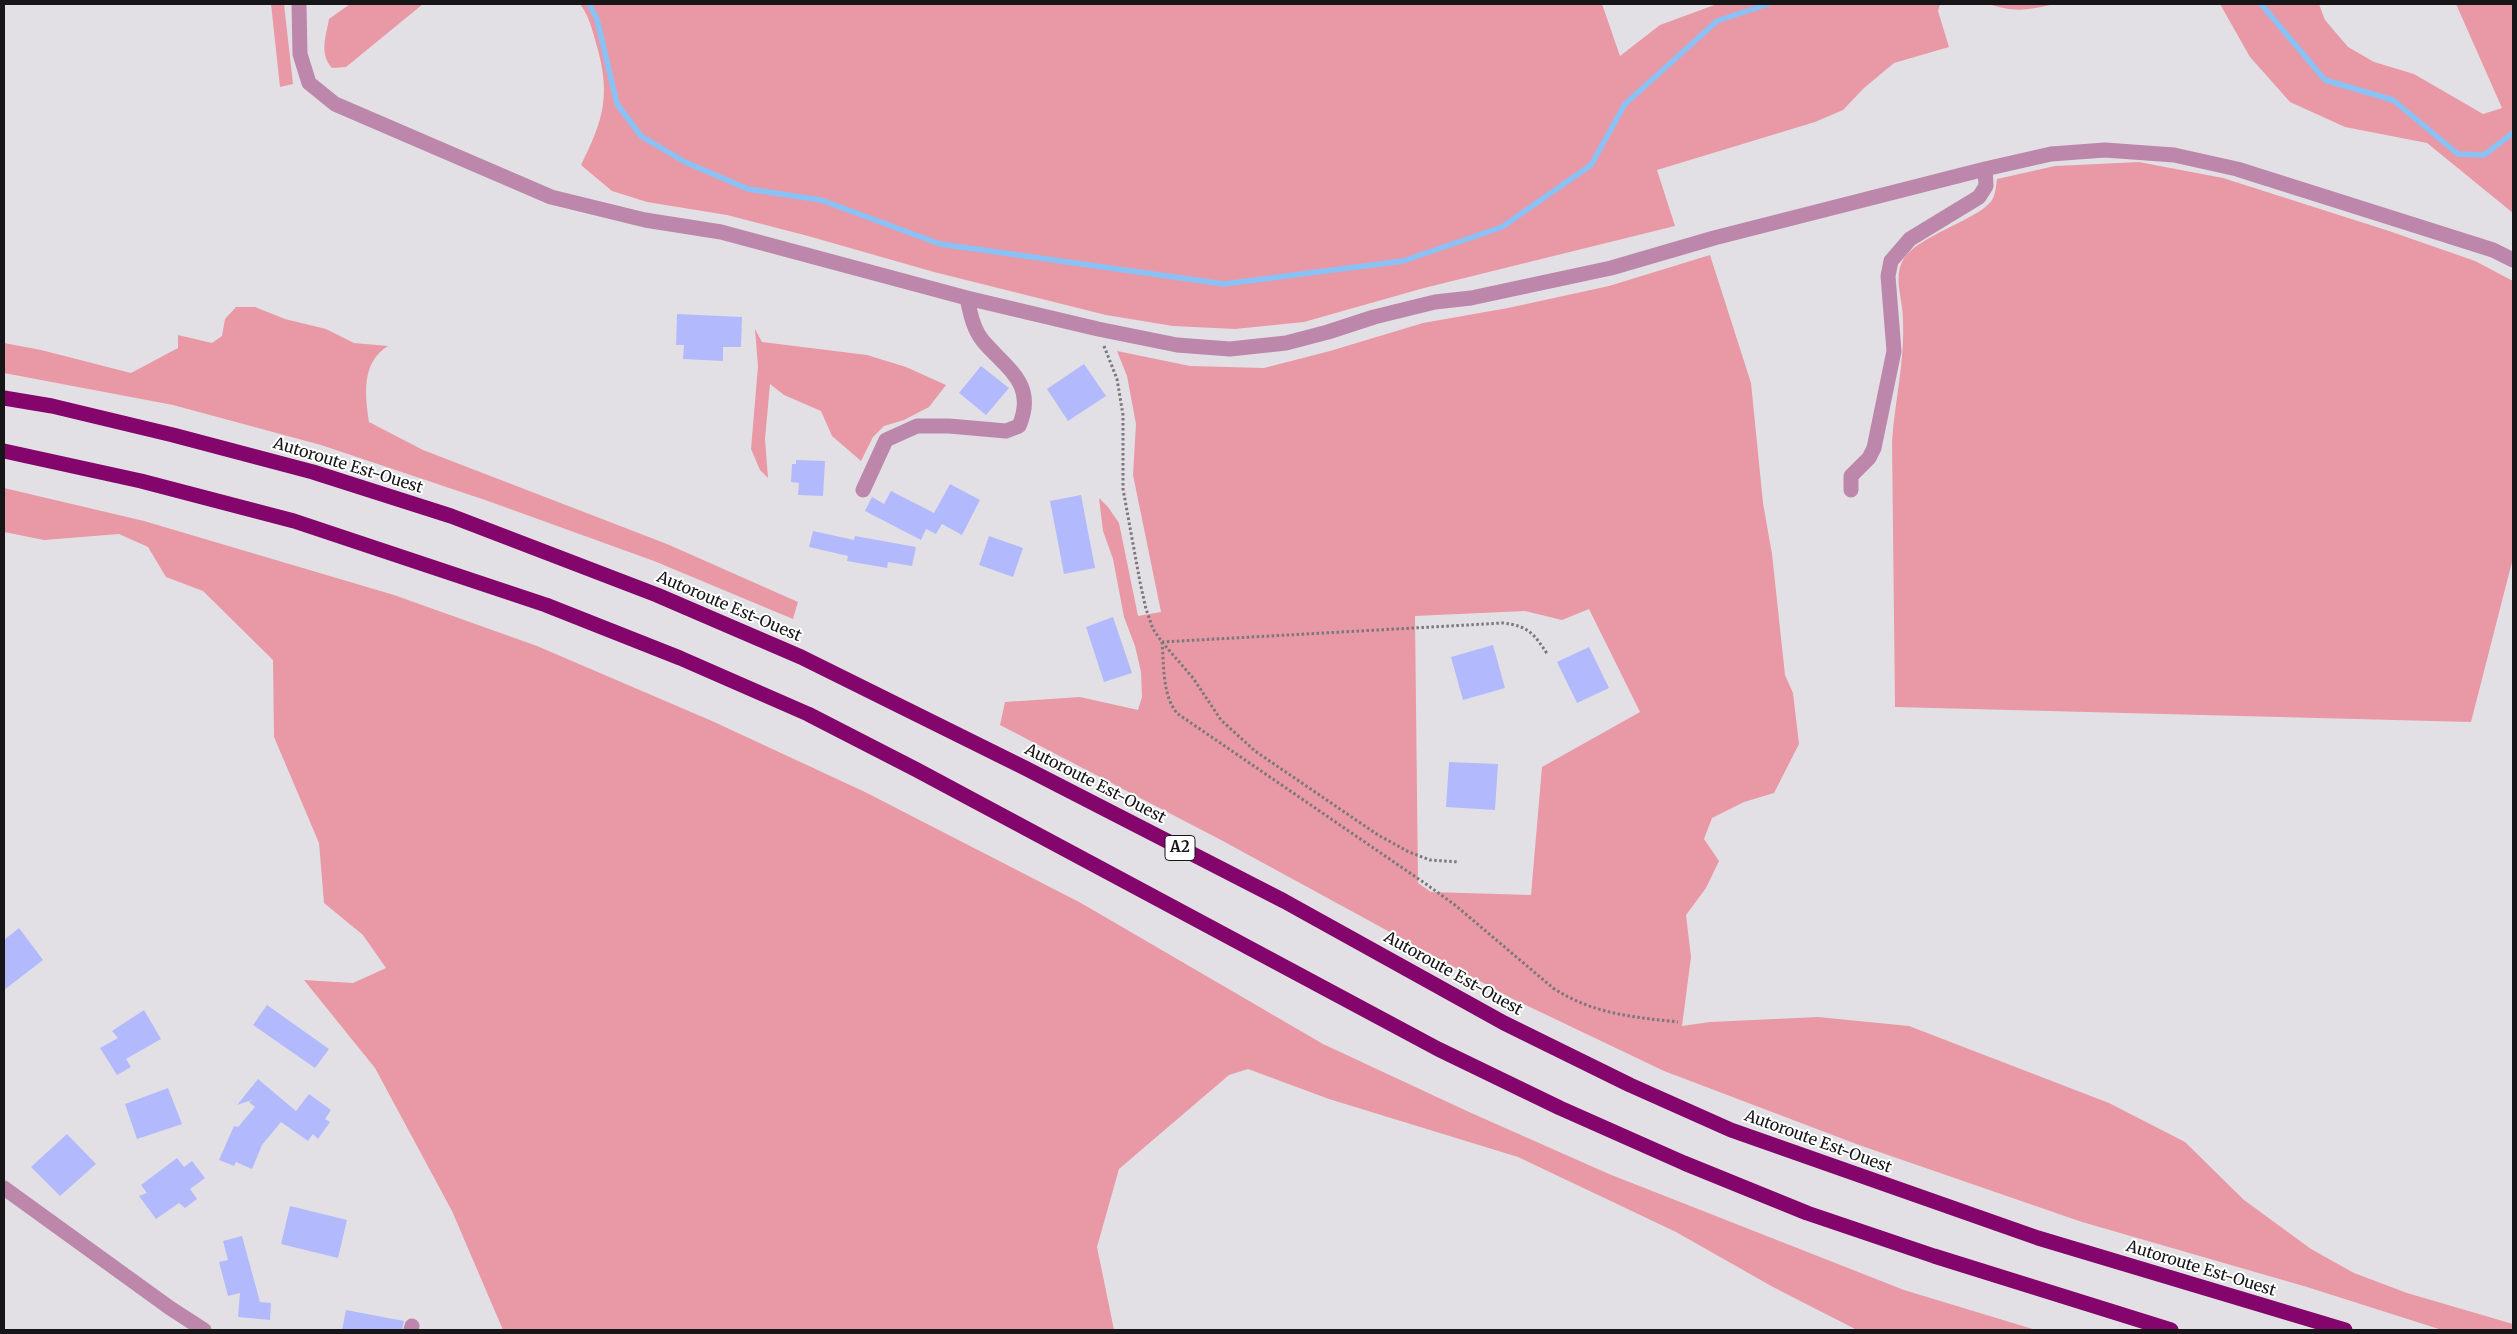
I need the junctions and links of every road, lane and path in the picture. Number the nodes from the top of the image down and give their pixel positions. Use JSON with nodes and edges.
{"nodes":[{"id":1,"x":299,"y":4,"type":"edge"},
{"id":2,"x":1985,"y":169,"type":"junction"},
{"id":3,"x":2513,"y":260,"type":"edge"},
{"id":4,"x":967,"y":298,"type":"junction"},
{"id":5,"x":1098,"y":329,"type":"junction"},
{"id":6,"x":4,"y":398,"type":"edge"},
{"id":7,"x":4,"y":451,"type":"edge"},
{"id":8,"x":863,"y":490,"type":"dead end"},
{"id":9,"x":1852,"y":490,"type":"dead end"},
{"id":10,"x":1162,"y":642,"type":"junction"},
{"id":11,"x":1548,"y":655,"type":"dead end"},
{"id":12,"x":1459,"y":862,"type":"dead end"},
{"id":13,"x":1678,"y":1022,"type":"dead end"},
{"id":14,"x":4,"y":1188,"type":"edge"},
{"id":15,"x":204,"y":1330,"type":"edge"},
{"id":16,"x":2171,"y":1330,"type":"edge"},
{"id":17,"x":2345,"y":1330,"type":"edge"}],
"edges":[{"from":1,"to":4,"type":"street"},
{"from":2,"to":3,"type":"street"},
{"from":2,"to":5,"type":"street"},
{"from":2,"to":9,"type":"street"},
{"from":4,"to":5,"type":"street"},
{"from":4,"to":8,"type":"street"},
{"from":5,"to":10,"type":"path"},
{"from":6,"to":17,"type":"highway","name":"Autoroute Est-Ouest","number":"A2"},
{"from":7,"to":16,"type":"highway"},
{"from":10,"to":11,"type":"path"},
{"from":10,"to":12,"type":"path"},
{"from":10,"to":13,"type":"path"},
{"from":14,"to":15,"type":"street"}]}
